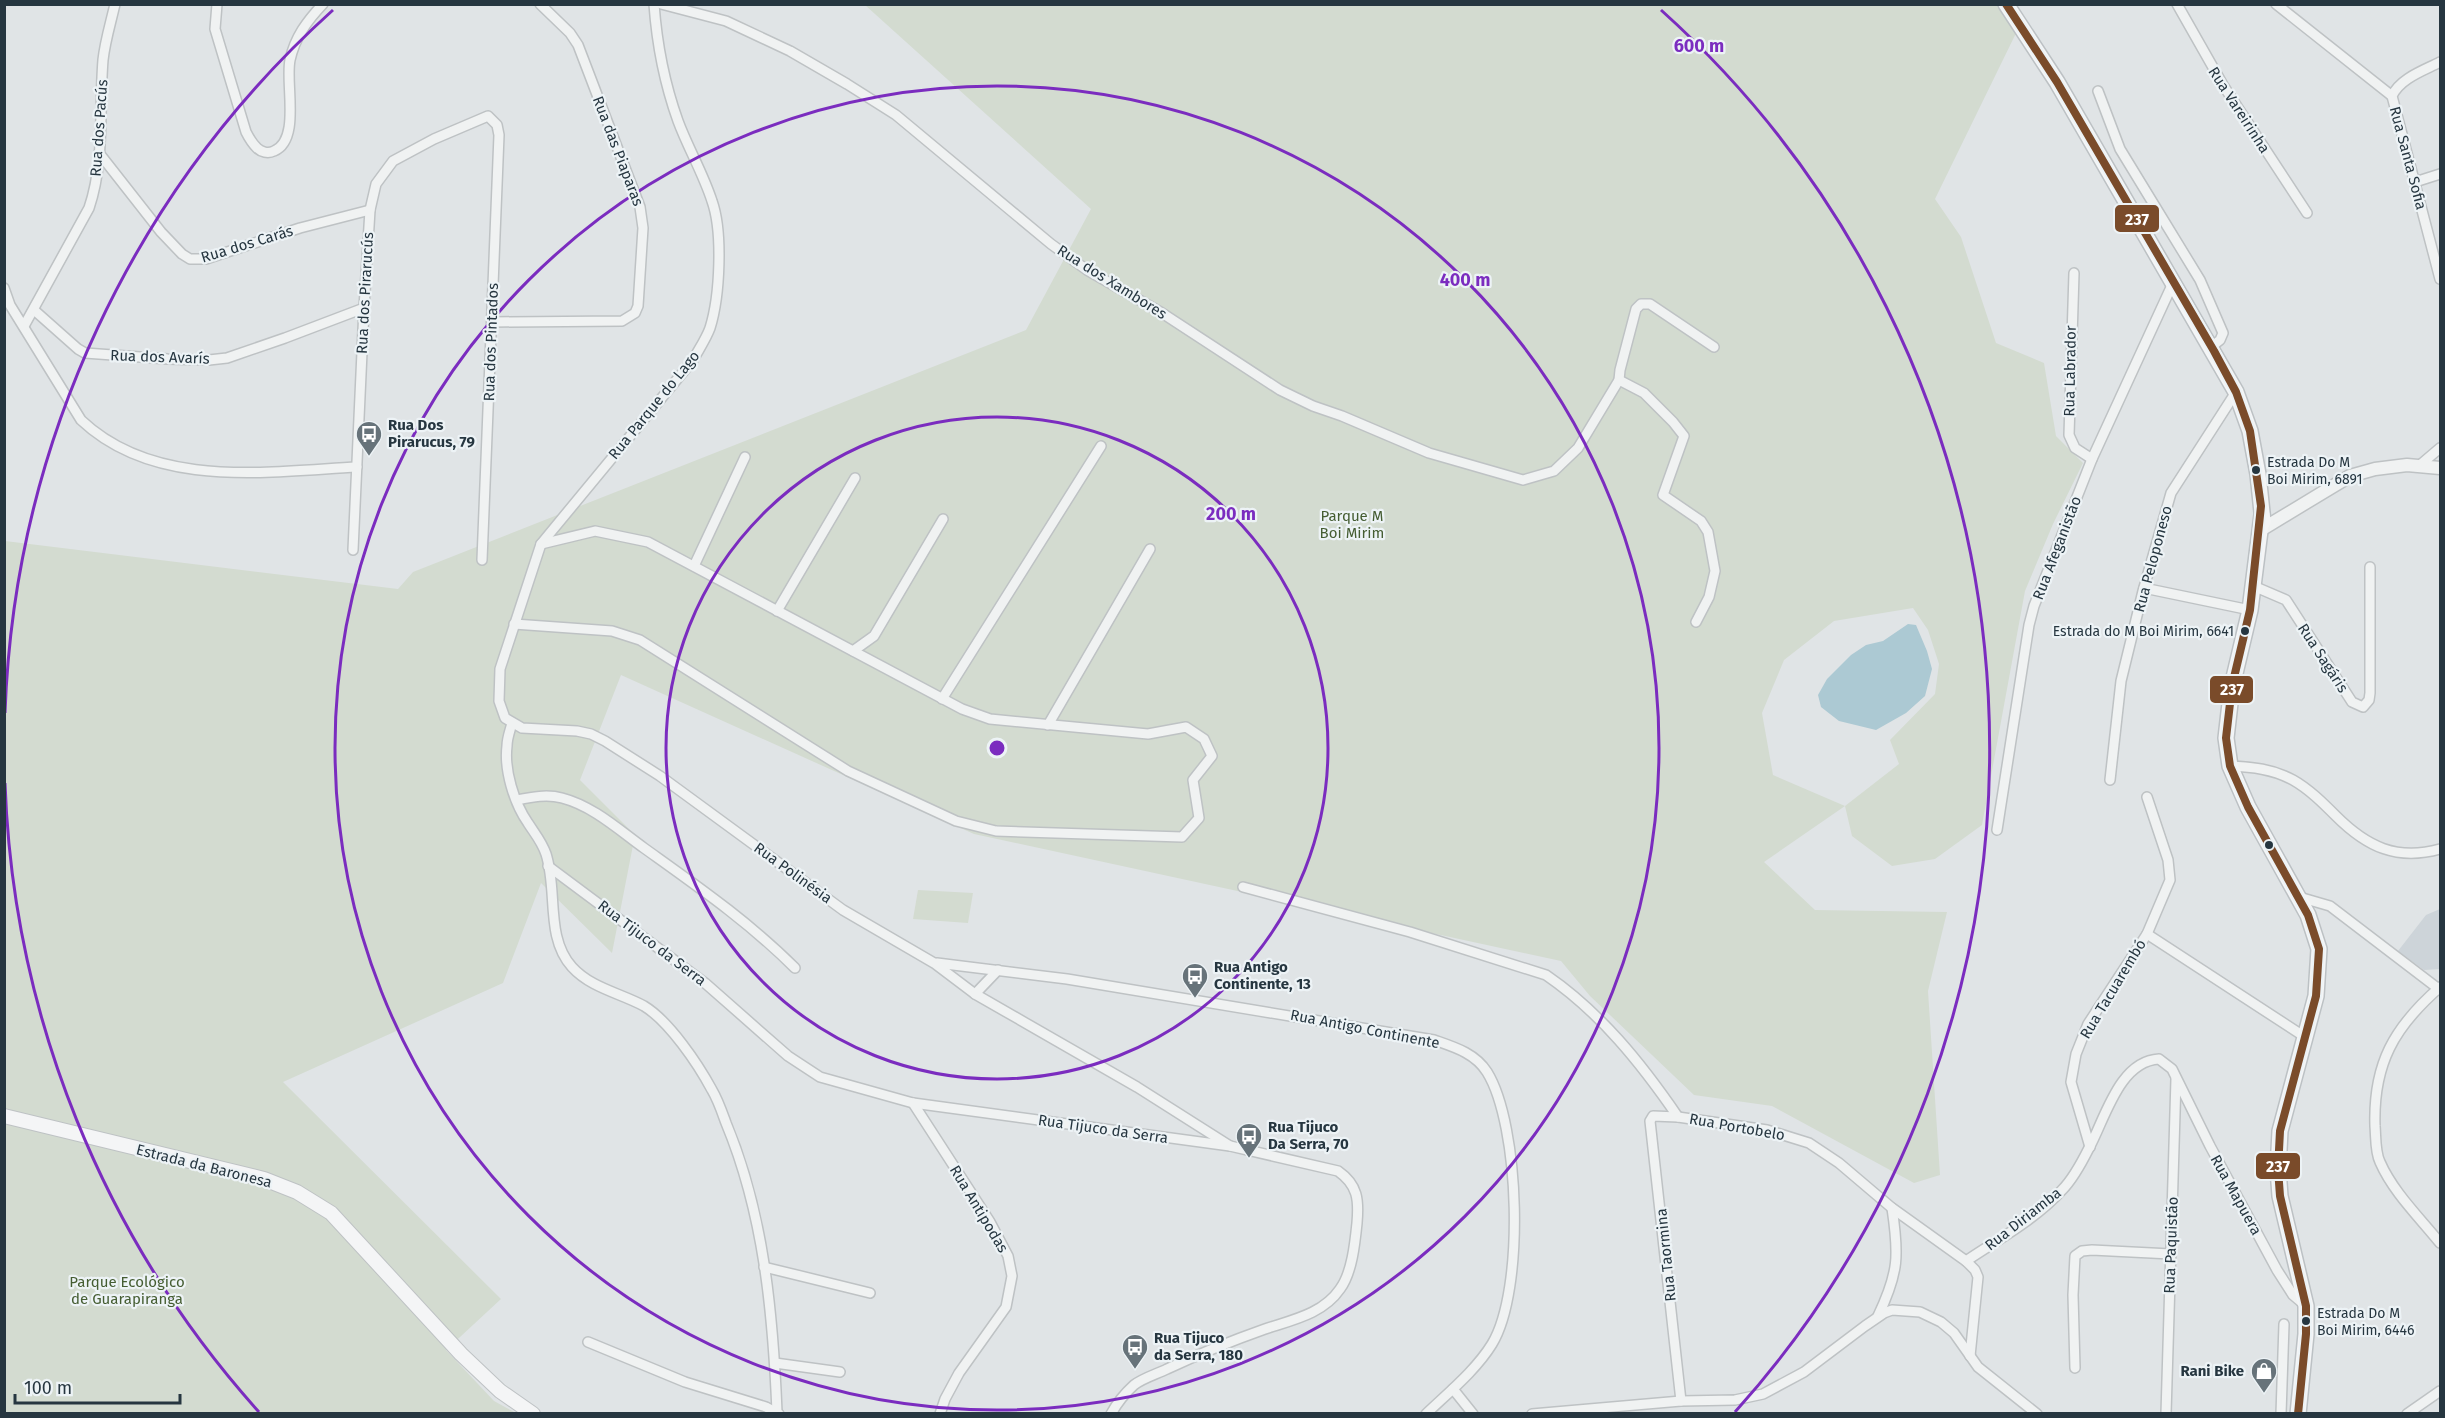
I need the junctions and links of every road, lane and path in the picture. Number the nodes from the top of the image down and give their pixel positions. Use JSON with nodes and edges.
{"nodes":[{"id":1,"x":115,"y":4,"type":"edge"},
{"id":2,"x":217,"y":4,"type":"edge"},
{"id":3,"x":322,"y":4,"type":"edge"},
{"id":4,"x":540,"y":4,"type":"edge"},
{"id":5,"x":654,"y":4,"type":"edge"},
{"id":6,"x":661,"y":4,"type":"edge"},
{"id":7,"x":2006,"y":4,"type":"edge"},
{"id":8,"x":2177,"y":4,"type":"edge"},
{"id":9,"x":2276,"y":4,"type":"edge"},
{"id":10,"x":2440,"y":62,"type":"edge"},
{"id":11,"x":2098,"y":91,"type":"dead end"},
{"id":12,"x":2392,"y":96,"type":"junction"},
{"id":13,"x":497,"y":125,"type":"joint"},
{"id":14,"x":99,"y":153,"type":"junction"},
{"id":15,"x":2440,"y":174,"type":"edge"},
{"id":16,"x":2415,"y":182,"type":"junction"},
{"id":17,"x":370,"y":210,"type":"junction"},
{"id":18,"x":2307,"y":213,"type":"dead end"},
{"id":19,"x":2074,"y":273,"type":"dead end"},
{"id":20,"x":2440,"y":279,"type":"edge"},
{"id":21,"x":2173,"y":283,"type":"junction"},
{"id":22,"x":4,"y":288,"type":"edge"},
{"id":23,"x":364,"y":308,"type":"junction"},
{"id":24,"x":34,"y":310,"type":"junction"},
{"id":25,"x":492,"y":322,"type":"junction"},
{"id":26,"x":24,"y":326,"type":"junction"},
{"id":27,"x":1714,"y":347,"type":"dead end"},
{"id":28,"x":2211,"y":347,"type":"junction"},
{"id":29,"x":1619,"y":381,"type":"junction"},
{"id":30,"x":2236,"y":392,"type":"junction"},
{"id":31,"x":1101,"y":446,"type":"dead end"},
{"id":32,"x":2440,"y":448,"type":"edge"},
{"id":33,"x":746,"y":457,"type":"dead end"},
{"id":34,"x":2092,"y":459,"type":"junction"},
{"id":35,"x":2420,"y":465,"type":"junction"},
{"id":36,"x":357,"y":467,"type":"junction"},
{"id":37,"x":2440,"y":468,"type":"edge"},
{"id":38,"x":855,"y":478,"type":"dead end"},
{"id":39,"x":943,"y":519,"type":"dead end"},
{"id":40,"x":2263,"y":522,"type":"junction"},
{"id":41,"x":541,"y":544,"type":"junction"},
{"id":42,"x":1150,"y":549,"type":"dead end"},
{"id":43,"x":353,"y":550,"type":"dead end"},
{"id":44,"x":482,"y":560,"type":"dead end"},
{"id":45,"x":694,"y":567,"type":"junction"},
{"id":46,"x":2370,"y":567,"type":"dead end"},
{"id":47,"x":2144,"y":588,"type":"junction"},
{"id":48,"x":2253,"y":599,"type":"junction"},
{"id":49,"x":777,"y":611,"type":"junction"},
{"id":50,"x":1696,"y":622,"type":"dead end"},
{"id":51,"x":514,"y":624,"type":"junction"},
{"id":52,"x":853,"y":651,"type":"junction"},
{"id":53,"x":942,"y":699,"type":"junction"},
{"id":54,"x":512,"y":723,"type":"junction"},
{"id":55,"x":1048,"y":725,"type":"junction"},
{"id":56,"x":2230,"y":766,"type":"junction"},
{"id":57,"x":2110,"y":780,"type":"dead end"},
{"id":58,"x":2147,"y":797,"type":"dead end"},
{"id":59,"x":517,"y":800,"type":"junction"},
{"id":60,"x":1997,"y":830,"type":"dead end"},
{"id":61,"x":2440,"y":849,"type":"edge"},
{"id":62,"x":548,"y":866,"type":"junction"},
{"id":63,"x":1243,"y":887,"type":"dead end"},
{"id":64,"x":2296,"y":897,"type":"junction"},
{"id":65,"x":2147,"y":934,"type":"junction"},
{"id":66,"x":934,"y":963,"type":"junction"},
{"id":67,"x":795,"y":968,"type":"dead end"},
{"id":68,"x":998,"y":970,"type":"junction"},
{"id":69,"x":2440,"y":989,"type":"edge"},
{"id":70,"x":975,"y":994,"type":"junction"},
{"id":71,"x":2305,"y":1036,"type":"junction"},
{"id":72,"x":2176,"y":1077,"type":"junction"},
{"id":73,"x":913,"y":1103,"type":"junction"},
{"id":74,"x":1660,"y":1115,"type":"joint"},
{"id":75,"x":4,"y":1116,"type":"edge"},
{"id":76,"x":1678,"y":1117,"type":"junction"},
{"id":77,"x":1230,"y":1146,"type":"junction"},
{"id":78,"x":2090,"y":1147,"type":"junction"},
{"id":79,"x":1892,"y":1208,"type":"junction"},
{"id":80,"x":2440,"y":1243,"type":"edge"},
{"id":81,"x":2171,"y":1254,"type":"junction"},
{"id":82,"x":1966,"y":1261,"type":"junction"},
{"id":83,"x":764,"y":1267,"type":"junction"},
{"id":84,"x":870,"y":1293,"type":"dead end"},
{"id":85,"x":2306,"y":1306,"type":"junction"},
{"id":86,"x":1876,"y":1318,"type":"junction"},
{"id":87,"x":2284,"y":1324,"type":"dead end"},
{"id":88,"x":588,"y":1342,"type":"dead end"},
{"id":89,"x":1970,"y":1356,"type":"junction"},
{"id":90,"x":775,"y":1363,"type":"junction"},
{"id":91,"x":2075,"y":1368,"type":"dead end"},
{"id":92,"x":840,"y":1372,"type":"dead end"},
{"id":93,"x":1453,"y":1389,"type":"junction"},
{"id":94,"x":2440,"y":1391,"type":"edge"},
{"id":95,"x":2282,"y":1399,"type":"junction"},
{"id":96,"x":1681,"y":1401,"type":"junction"},
{"id":97,"x":2299,"y":1406,"type":"edge"},
{"id":98,"x":533,"y":1413,"type":"edge"},
{"id":99,"x":778,"y":1413,"type":"edge"},
{"id":100,"x":940,"y":1413,"type":"edge"},
{"id":101,"x":1111,"y":1413,"type":"edge"},
{"id":102,"x":1426,"y":1413,"type":"edge"},
{"id":103,"x":1473,"y":1413,"type":"edge"},
{"id":104,"x":1532,"y":1413,"type":"edge"},
{"id":105,"x":2037,"y":1413,"type":"edge"},
{"id":106,"x":2166,"y":1413,"type":"edge"},
{"id":107,"x":2281,"y":1413,"type":"edge"},
{"id":108,"x":2407,"y":1413,"type":"edge"}],
"edges":[{"from":1,"to":14,"type":"street","name":"Rua dos Pacús"},
{"from":2,"to":3,"type":"street"},
{"from":4,"to":25,"type":"street","name":"Rua das Piaparas"},
{"from":5,"to":41,"type":"street","name":"Rua Parque do Lago"},
{"from":6,"to":29,"type":"street","name":"Rua dos Xambores"},
{"from":7,"to":21,"type":"main road"},
{"from":8,"to":18,"type":"street","name":"Rua Vareirinha"},
{"from":9,"to":12,"type":"street"},
{"from":10,"to":12,"type":"street","name":"Rua Santa Sofia"},
{"from":11,"to":28,"type":"street"},
{"from":12,"to":16,"type":"street","name":"Rua Santa Sofia"},
{"from":13,"to":17,"type":"street","name":"Rua dos Pirarucús"},
{"from":13,"to":25,"type":"street","name":"Rua dos Pintados"},
{"from":14,"to":17,"type":"street","name":"Rua dos Carás"},
{"from":14,"to":24,"type":"street","name":"Rua dos Pacús"},
{"from":15,"to":16,"type":"street"},
{"from":16,"to":20,"type":"street","name":"Rua Santa Sofia"},
{"from":17,"to":23,"type":"street","name":"Rua dos Pirarucús"},
{"from":19,"to":34,"type":"street","name":"Rua Labrador"},
{"from":21,"to":28,"type":"main road"},
{"from":21,"to":34,"type":"street","name":"Rua Afeganistão"},
{"from":22,"to":26,"type":"street"},
{"from":23,"to":24,"type":"street","name":"Rua dos Avarís"},
{"from":23,"to":36,"type":"street","name":"Rua dos Pirarucús"},
{"from":24,"to":26,"type":"street","name":"Rua dos Pacús"},
{"from":25,"to":44,"type":"street","name":"Rua dos Pintados"},
{"from":26,"to":36,"type":"street"},
{"from":27,"to":29,"type":"street"},
{"from":28,"to":30,"type":"main road"},
{"from":29,"to":50,"type":"street"},
{"from":30,"to":40,"type":"main road"},
{"from":30,"to":47,"type":"street","name":"Rua Peloponeso"},
{"from":31,"to":53,"type":"street"},
{"from":32,"to":35,"type":"street"},
{"from":33,"to":45,"type":"street"},
{"from":34,"to":60,"type":"street","name":"Rua Afeganistão"},
{"from":35,"to":37,"type":"street"},
{"from":35,"to":40,"type":"street"},
{"from":36,"to":43,"type":"street","name":"Rua dos Pirarucús"},
{"from":38,"to":49,"type":"street"},
{"from":39,"to":52,"type":"street"},
{"from":40,"to":48,"type":"main road"},
{"from":41,"to":45,"type":"street"},
{"from":41,"to":51,"type":"street"},
{"from":42,"to":55,"type":"street"},
{"from":45,"to":49,"type":"street"},
{"from":46,"to":48,"type":"street","name":"Rua Sagáris"},
{"from":47,"to":48,"type":"street"},
{"from":47,"to":57,"type":"street","name":"Rua Peloponeso"},
{"from":48,"to":56,"type":"main road"},
{"from":49,"to":52,"type":"street"},
{"from":51,"to":54,"type":"street"},
{"from":51,"to":55,"type":"street"},
{"from":52,"to":53,"type":"street"},
{"from":53,"to":55,"type":"street"},
{"from":54,"to":59,"type":"street"},
{"from":54,"to":66,"type":"street","name":"Rua Polinésia"},
{"from":56,"to":61,"type":"street"},
{"from":56,"to":64,"type":"main road"},
{"from":58,"to":65,"type":"street","name":"Rua Tacuarembó"},
{"from":59,"to":62,"type":"street"},
{"from":59,"to":67,"type":"street"},
{"from":62,"to":73,"type":"street","name":"Rua Tijuco da Serra"},
{"from":62,"to":83,"type":"street"},
{"from":63,"to":76,"type":"street"},
{"from":64,"to":69,"type":"street"},
{"from":64,"to":71,"type":"main road"},
{"from":65,"to":71,"type":"street","name":"Rua Tacuarembó"},
{"from":65,"to":78,"type":"street","name":"Rua Tacuarembó"},
{"from":66,"to":68,"type":"street","name":"Rua Antigo Continente"},
{"from":66,"to":70,"type":"street","name":"Rua Polinésia"},
{"from":68,"to":70,"type":"street"},
{"from":68,"to":93,"type":"street","name":"Rua Antigo Continente"},
{"from":69,"to":80,"type":"street"},
{"from":70,"to":77,"type":"street","name":"Rua Polinésia"},
{"from":71,"to":85,"type":"main road"},
{"from":72,"to":78,"type":"street","name":"Rua Diriamba"},
{"from":72,"to":81,"type":"street","name":"Rua Paquistão"},
{"from":72,"to":85,"type":"street","name":"Rua Mapuera"},
{"from":73,"to":77,"type":"street","name":"Rua Tijuco da Serra"},
{"from":73,"to":100,"type":"street","name":"Rua Antipodas"},
{"from":74,"to":76,"type":"street","name":"Rua Portobelo"},
{"from":74,"to":96,"type":"street","name":"Rua Taormina"},
{"from":75,"to":98,"type":"main road","name":"Estrada da Baronesa"},
{"from":76,"to":79,"type":"street","name":"Rua Portobelo"},
{"from":77,"to":101,"type":"street","name":"Rua Tijuco da Serra"},
{"from":78,"to":82,"type":"street","name":"Rua Diriamba"},
{"from":79,"to":82,"type":"street","name":"Rua Portobelo"},
{"from":79,"to":86,"type":"street"},
{"from":81,"to":91,"type":"street"},
{"from":81,"to":106,"type":"street","name":"Rua Paquistão"},
{"from":82,"to":89,"type":"street"},
{"from":83,"to":84,"type":"street"},
{"from":83,"to":90,"type":"street"},
{"from":85,"to":97,"type":"main road"},
{"from":86,"to":89,"type":"street"},
{"from":86,"to":96,"type":"street"},
{"from":87,"to":95,"type":"street"},
{"from":88,"to":99,"type":"street"},
{"from":89,"to":105,"type":"street"},
{"from":90,"to":92,"type":"street"},
{"from":90,"to":99,"type":"street"},
{"from":93,"to":102,"type":"street","name":"Rua Antigo Continente"},
{"from":93,"to":103,"type":"street"},
{"from":94,"to":108,"type":"street"},
{"from":95,"to":97,"type":"street"},
{"from":95,"to":107,"type":"street"},
{"from":96,"to":104,"type":"street"}]}
